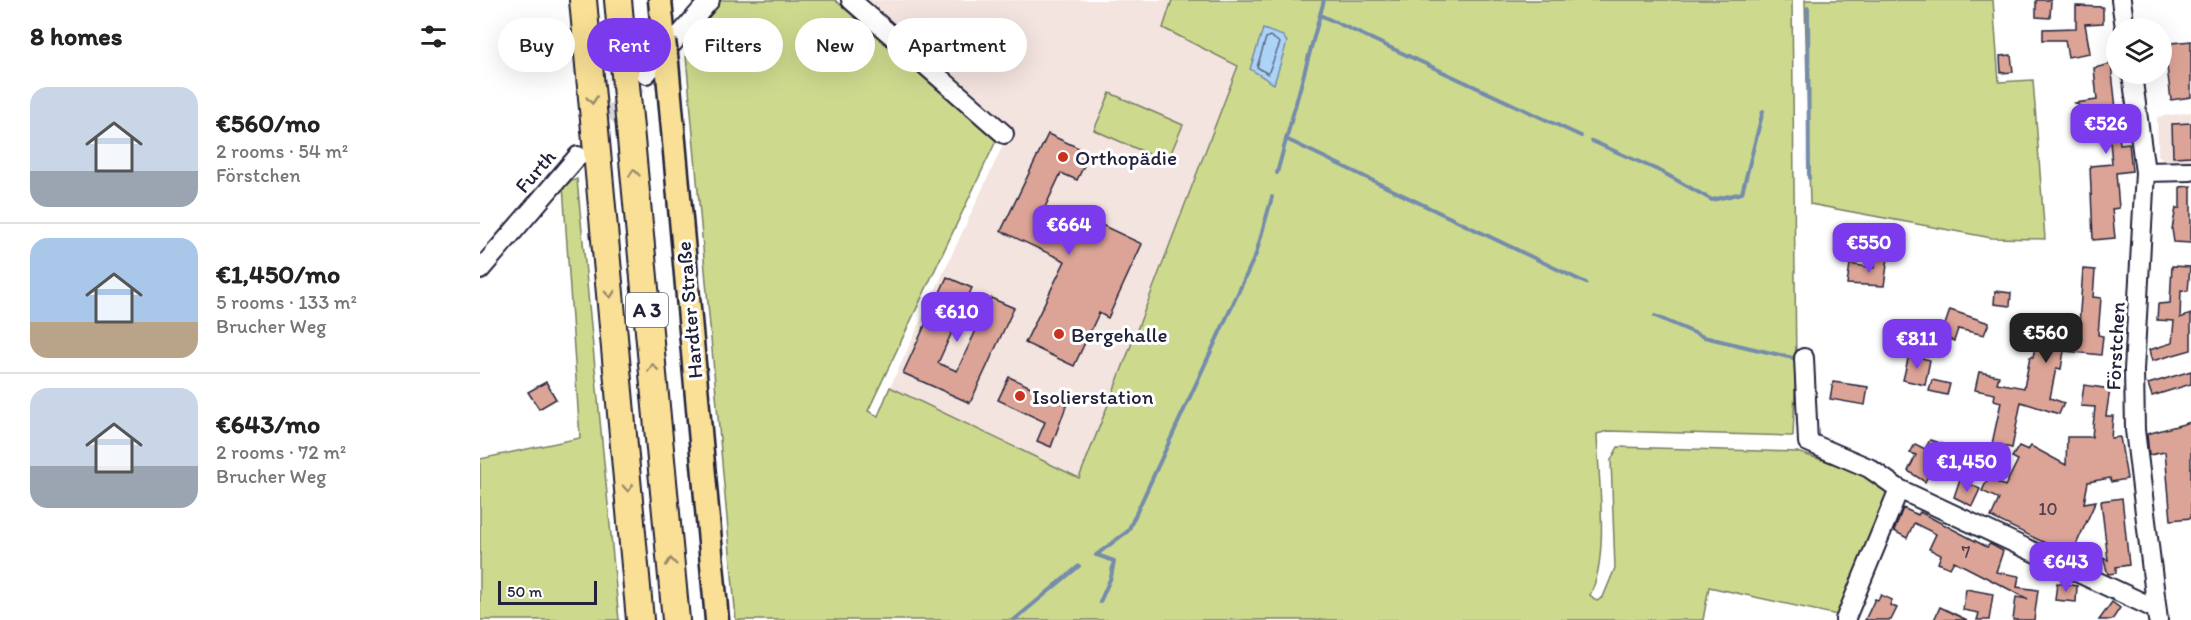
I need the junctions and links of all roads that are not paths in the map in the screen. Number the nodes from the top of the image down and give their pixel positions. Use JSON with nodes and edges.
{"nodes":[{"id":1,"x":583,"y":0,"type":"edge"},
{"id":2,"x":618,"y":0,"type":"edge"},
{"id":3,"x":660,"y":0,"type":"edge"},
{"id":4,"x":710,"y":0,"type":"edge"},
{"id":5,"x":851,"y":0,"type":"edge"},
{"id":6,"x":2121,"y":0,"type":"edge"},
{"id":7,"x":2124,"y":18,"type":"edge"},
{"id":8,"x":646,"y":74,"type":"tunnel mouth"},
{"id":9,"x":2133,"y":84,"type":"edge"},
{"id":10,"x":1004,"y":134,"type":"dead end"},
{"id":11,"x":578,"y":156,"type":"tunnel mouth"},
{"id":12,"x":2191,"y":171,"type":"edge"},
{"id":13,"x":2145,"y":172,"type":"junction"},
{"id":14,"x":480,"y":270,"type":"edge"},
{"id":15,"x":1804,"y":358,"type":"dead end"},
{"id":16,"x":1899,"y":489,"type":"junction"},
{"id":17,"x":2157,"y":614,"type":"edge"},
{"id":18,"x":640,"y":620,"type":"edge"},
{"id":19,"x":676,"y":620,"type":"edge"},
{"id":20,"x":717,"y":620,"type":"edge"},
{"id":21,"x":1845,"y":620,"type":"edge"}],
"edges":[{"from":1,"to":18,"type":"highway","number":"A 3","one_way":true},
{"from":19,"to":2,"type":"highway","number":"A 3","one_way":true},
{"from":3,"to":20,"type":"main road","name":"Hardter Straße"},
{"from":4,"to":8,"type":"street"},
{"from":5,"to":10,"type":"street"},
{"from":6,"to":7,"type":"street"},
{"from":9,"to":13,"type":"street","name":"Förstchen"},
{"from":11,"to":14,"type":"street","name":"Furth"},
{"from":12,"to":13,"type":"street"},
{"from":13,"to":17,"type":"street","name":"Förstchen"},
{"from":15,"to":16,"type":"street"},
{"from":16,"to":17,"type":"street"},
{"from":16,"to":21,"type":"street"}]}
